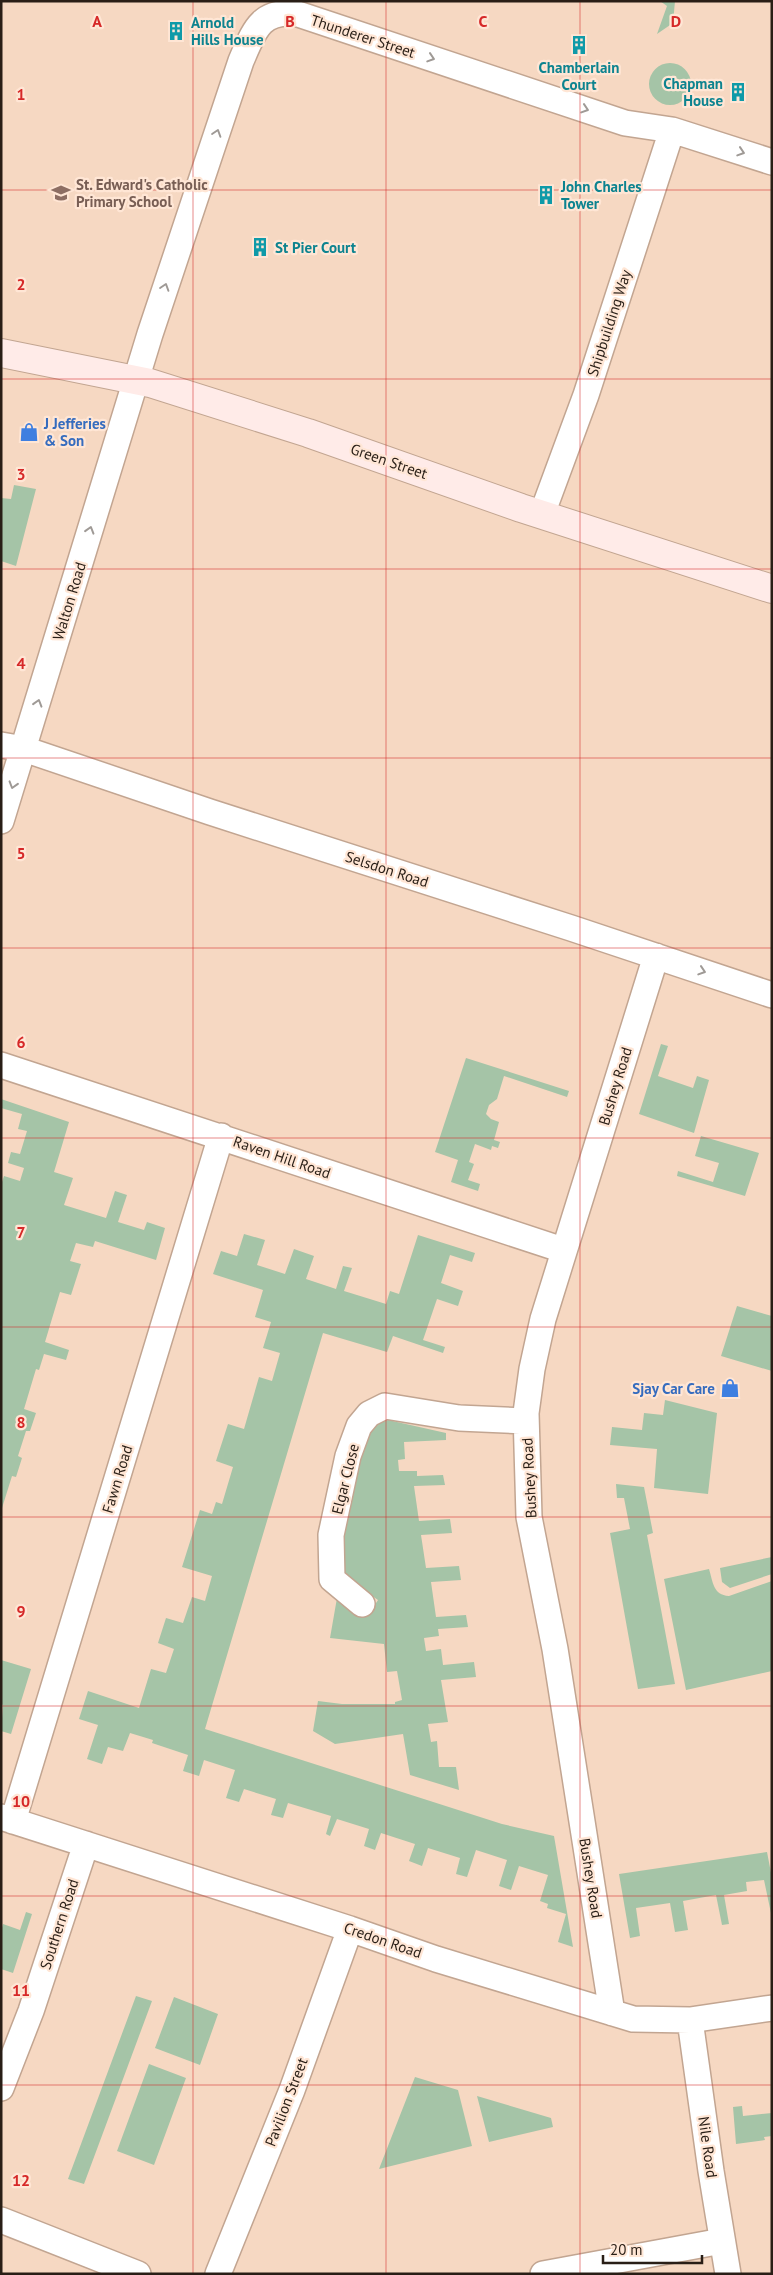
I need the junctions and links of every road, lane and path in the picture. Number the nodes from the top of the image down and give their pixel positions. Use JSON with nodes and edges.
{"nodes":[{"id":1,"x":323,"y":11,"type":"edge"},
{"id":2,"x":672,"y":130,"type":"junction"},
{"id":3,"x":772,"y":162,"type":"edge"},
{"id":4,"x":1,"y":353,"type":"edge"},
{"id":5,"x":136,"y":381,"type":"junction"},
{"id":6,"x":542,"y":514,"type":"junction"},
{"id":7,"x":772,"y":589,"type":"edge"},
{"id":8,"x":12,"y":747,"type":"edge"},
{"id":9,"x":1,"y":821,"type":"edge"},
{"id":10,"x":656,"y":956,"type":"junction"},
{"id":11,"x":772,"y":995,"type":"edge"},
{"id":12,"x":1,"y":1065,"type":"edge"},
{"id":13,"x":221,"y":1136,"type":"junction"},
{"id":14,"x":563,"y":1250,"type":"junction"},
{"id":15,"x":526,"y":1421,"type":"junction"},
{"id":16,"x":362,"y":1604,"type":"dead end"},
{"id":17,"x":7,"y":1819,"type":"edge"},
{"id":18,"x":86,"y":1844,"type":"junction"},
{"id":19,"x":350,"y":1929,"type":"junction"},
{"id":20,"x":772,"y":2008,"type":"edge"},
{"id":21,"x":612,"y":2013,"type":"junction"},
{"id":22,"x":690,"y":2020,"type":"junction"},
{"id":23,"x":1,"y":2088,"type":"edge"},
{"id":24,"x":1,"y":2220,"type":"edge"},
{"id":25,"x":722,"y":2241,"type":"junction"},
{"id":26,"x":138,"y":2274,"type":"edge"},
{"id":27,"x":218,"y":2274,"type":"edge"},
{"id":28,"x":543,"y":2274,"type":"edge"},
{"id":29,"x":728,"y":2274,"type":"edge"}],
"edges":[{"from":1,"to":2,"type":"street","name":"Thunderer Street","one_way":true},
{"from":5,"to":1,"type":"street","name":"Thunderer Street","one_way":true},
{"from":2,"to":3,"type":"street","name":"Thunderer Street","one_way":true},
{"from":2,"to":6,"type":"street","name":"Shipbuilding Way"},
{"from":4,"to":5,"type":"main road","name":"Green Street"},
{"from":5,"to":6,"type":"main road","name":"Green Street"},
{"from":8,"to":5,"type":"street","name":"Walton Road","one_way":true},
{"from":6,"to":7,"type":"main road","name":"Green Street"},
{"from":8,"to":9,"type":"street","name":"Walton Road","one_way":true},
{"from":8,"to":10,"type":"street","name":"Selsdon Road"},
{"from":10,"to":11,"type":"street","name":"Selsdon Road","one_way":true},
{"from":10,"to":14,"type":"street","name":"Bushey Road"},
{"from":12,"to":13,"type":"street","name":"Raven Hill Road"},
{"from":13,"to":14,"type":"street","name":"Raven Hill Road"},
{"from":13,"to":17,"type":"street","name":"Fawn Road"},
{"from":14,"to":15,"type":"street","name":"Bushey Road"},
{"from":15,"to":16,"type":"street","name":"Elgar Close"},
{"from":15,"to":21,"type":"street","name":"Bushey Road"},
{"from":17,"to":18,"type":"street","name":"Credon Road"},
{"from":18,"to":19,"type":"street","name":"Credon Road"},
{"from":18,"to":23,"type":"street","name":"Southern Road"},
{"from":19,"to":21,"type":"street","name":"Credon Road"},
{"from":19,"to":27,"type":"street","name":"Pavilion Street"},
{"from":20,"to":22,"type":"street","name":"Credon Road"},
{"from":21,"to":22,"type":"street","name":"Credon Road"},
{"from":22,"to":25,"type":"street","name":"Nile Road"},
{"from":24,"to":26,"type":"street"},
{"from":25,"to":28,"type":"street"},
{"from":25,"to":29,"type":"street","name":"Nile Road"}]}
